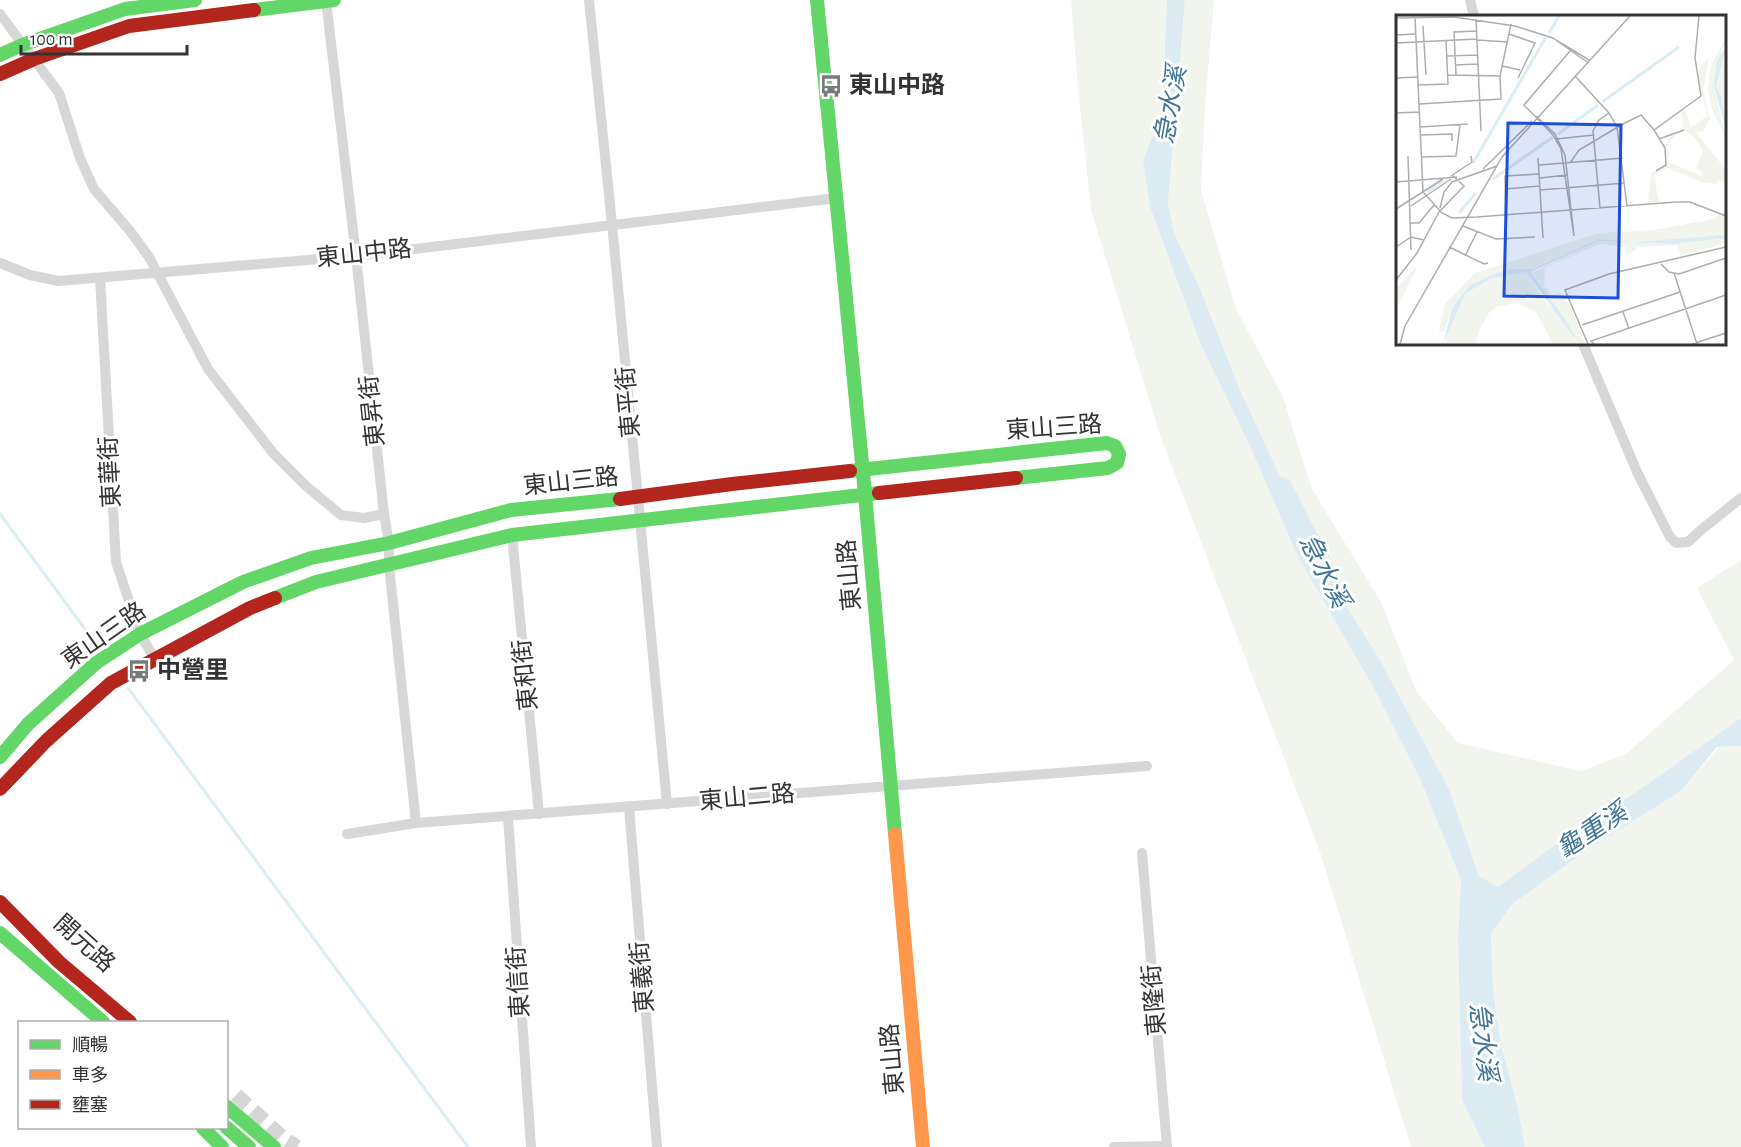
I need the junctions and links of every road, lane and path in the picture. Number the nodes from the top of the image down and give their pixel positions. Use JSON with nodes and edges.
{"nodes":[{"id":1,"x":195,"y":0,"type":"edge"},
{"id":2,"x":328,"y":0,"type":"edge"},
{"id":3,"x":589,"y":0,"type":"edge"},
{"id":4,"x":818,"y":0,"type":"edge"},
{"id":5,"x":1470,"y":0,"type":"edge"},
{"id":6,"x":0,"y":14,"type":"edge"},
{"id":7,"x":1474,"y":15,"type":"edge"},
{"id":8,"x":22,"y":45,"type":"junction"},
{"id":9,"x":0,"y":55,"type":"edge"},
{"id":10,"x":34,"y":59,"type":"junction"},
{"id":11,"x":0,"y":74,"type":"edge"},
{"id":12,"x":837,"y":198,"type":"junction"},
{"id":13,"x":612,"y":224,"type":"junction"},
{"id":14,"x":356,"y":256,"type":"junction"},
{"id":15,"x":0,"y":263,"type":"edge"},
{"id":16,"x":156,"y":272,"type":"junction"},
{"id":17,"x":100,"y":278,"type":"junction"},
{"id":18,"x":1582,"y":345,"type":"edge"},
{"id":19,"x":862,"y":469,"type":"junction"},
{"id":20,"x":865,"y":494,"type":"junction"},
{"id":21,"x":637,"y":497,"type":"junction"},
{"id":22,"x":1741,"y":498,"type":"edge"},
{"id":23,"x":384,"y":514,"type":"junction"},
{"id":24,"x":640,"y":521,"type":"junction"},
{"id":25,"x":512,"y":535,"type":"junction"},
{"id":26,"x":389,"y":543,"type":"junction"},
{"id":27,"x":389,"y":565,"type":"junction"},
{"id":28,"x":140,"y":634,"type":"junction"},
{"id":29,"x":154,"y":658,"type":"junction"},
{"id":30,"x":0,"y":757,"type":"edge"},
{"id":31,"x":1147,"y":766,"type":"dead end"},
{"id":32,"x":892,"y":786,"type":"junction"},
{"id":33,"x":0,"y":789,"type":"edge"},
{"id":34,"x":667,"y":804,"type":"junction"},
{"id":35,"x":629,"y":807,"type":"junction"},
{"id":36,"x":539,"y":814,"type":"junction"},
{"id":37,"x":508,"y":817,"type":"junction"},
{"id":38,"x":416,"y":823,"type":"junction"},
{"id":39,"x":347,"y":834,"type":"dead end"},
{"id":40,"x":1142,"y":853,"type":"dead end"},
{"id":41,"x":0,"y":900,"type":"edge"},
{"id":42,"x":0,"y":935,"type":"edge"},
{"id":43,"x":88,"y":1021,"type":"edge"},
{"id":44,"x":101,"y":1021,"type":"edge"},
{"id":45,"x":128,"y":1021,"type":"edge"},
{"id":46,"x":136,"y":1021,"type":"edge"},
{"id":47,"x":228,"y":1106,"type":"edge"},
{"id":48,"x":228,"y":1106,"type":"edge"},
{"id":49,"x":204,"y":1129,"type":"edge"},
{"id":50,"x":228,"y":1129,"type":"edge"},
{"id":51,"x":1167,"y":1146,"type":"edge"},
{"id":52,"x":222,"y":1147,"type":"edge"},
{"id":53,"x":249,"y":1147,"type":"edge"},
{"id":54,"x":274,"y":1147,"type":"edge"},
{"id":55,"x":283,"y":1147,"type":"edge"},
{"id":56,"x":531,"y":1147,"type":"edge"},
{"id":57,"x":657,"y":1147,"type":"edge"},
{"id":58,"x":923,"y":1147,"type":"edge"},
{"id":59,"x":1114,"y":1147,"type":"edge"}],
"edges":[{"from":1,"to":8,"type":"street"},
{"from":2,"to":10,"type":"street"},
{"from":2,"to":14,"type":"street","name":"東昇街"},
{"from":3,"to":13,"type":"street","name":"東平街"},
{"from":4,"to":12,"type":"street","name":"東山路"},
{"from":5,"to":7,"type":"street"},
{"from":6,"to":8,"type":"street"},
{"from":8,"to":9,"type":"street"},
{"from":8,"to":10,"type":"street"},
{"from":10,"to":11,"type":"street"},
{"from":10,"to":16,"type":"street"},
{"from":12,"to":13,"type":"street","name":"東山中路"},
{"from":12,"to":19,"type":"street","name":"東山路"},
{"from":13,"to":14,"type":"street","name":"東山中路"},
{"from":13,"to":21,"type":"street","name":"東平街"},
{"from":14,"to":16,"type":"street","name":"東山中路"},
{"from":14,"to":23,"type":"street","name":"東昇街"},
{"from":15,"to":17,"type":"street","name":"東山中路"},
{"from":16,"to":17,"type":"street","name":"東山中路"},
{"from":16,"to":23,"type":"street"},
{"from":17,"to":28,"type":"street","name":"東華街"},
{"from":18,"to":22,"type":"street"},
{"from":19,"to":20,"type":"street","name":"東山路"},
{"from":19,"to":20,"type":"street","name":"東山三路"},
{"from":19,"to":21,"type":"street","name":"東山三路"},
{"from":20,"to":24,"type":"street","name":"東山三路"},
{"from":20,"to":32,"type":"street","name":"東山路"},
{"from":21,"to":24,"type":"street","name":"東平街"},
{"from":21,"to":26,"type":"street","name":"東山三路"},
{"from":23,"to":26,"type":"street","name":"東昇街"},
{"from":24,"to":25,"type":"street","name":"東山三路"},
{"from":24,"to":34,"type":"street","name":"東平街"},
{"from":25,"to":27,"type":"street","name":"東山三路"},
{"from":25,"to":36,"type":"street","name":"東和街"},
{"from":26,"to":27,"type":"street","name":"東昇街"},
{"from":26,"to":28,"type":"street","name":"東山三路"},
{"from":27,"to":29,"type":"street","name":"東山三路"},
{"from":27,"to":38,"type":"street","name":"東昇街"},
{"from":28,"to":29,"type":"street","name":"東華街"},
{"from":28,"to":30,"type":"street","name":"東山三路"},
{"from":29,"to":33,"type":"street","name":"東山三路"},
{"from":31,"to":32,"type":"street","name":"東山二路"},
{"from":32,"to":34,"type":"street","name":"東山二路"},
{"from":32,"to":58,"type":"street","name":"東山路"},
{"from":34,"to":35,"type":"street","name":"東山二路"},
{"from":35,"to":36,"type":"street","name":"東山二路"},
{"from":35,"to":57,"type":"street","name":"東義街"},
{"from":36,"to":37,"type":"street","name":"東山二路"},
{"from":37,"to":38,"type":"street","name":"東山二路"},
{"from":37,"to":56,"type":"street","name":"東信街"},
{"from":38,"to":39,"type":"street","name":"東山二路"},
{"from":40,"to":51,"type":"street","name":"東隆街"},
{"from":41,"to":45,"type":"street","name":"開元路"},
{"from":41,"to":46,"type":"street","name":"開元路"},
{"from":42,"to":43,"type":"street"},
{"from":42,"to":44,"type":"street","name":"開元路"},
{"from":47,"to":54,"type":"street"},
{"from":48,"to":55,"type":"street"},
{"from":49,"to":52,"type":"street"},
{"from":50,"to":53,"type":"street"},
{"from":51,"to":59,"type":"street"}]}
